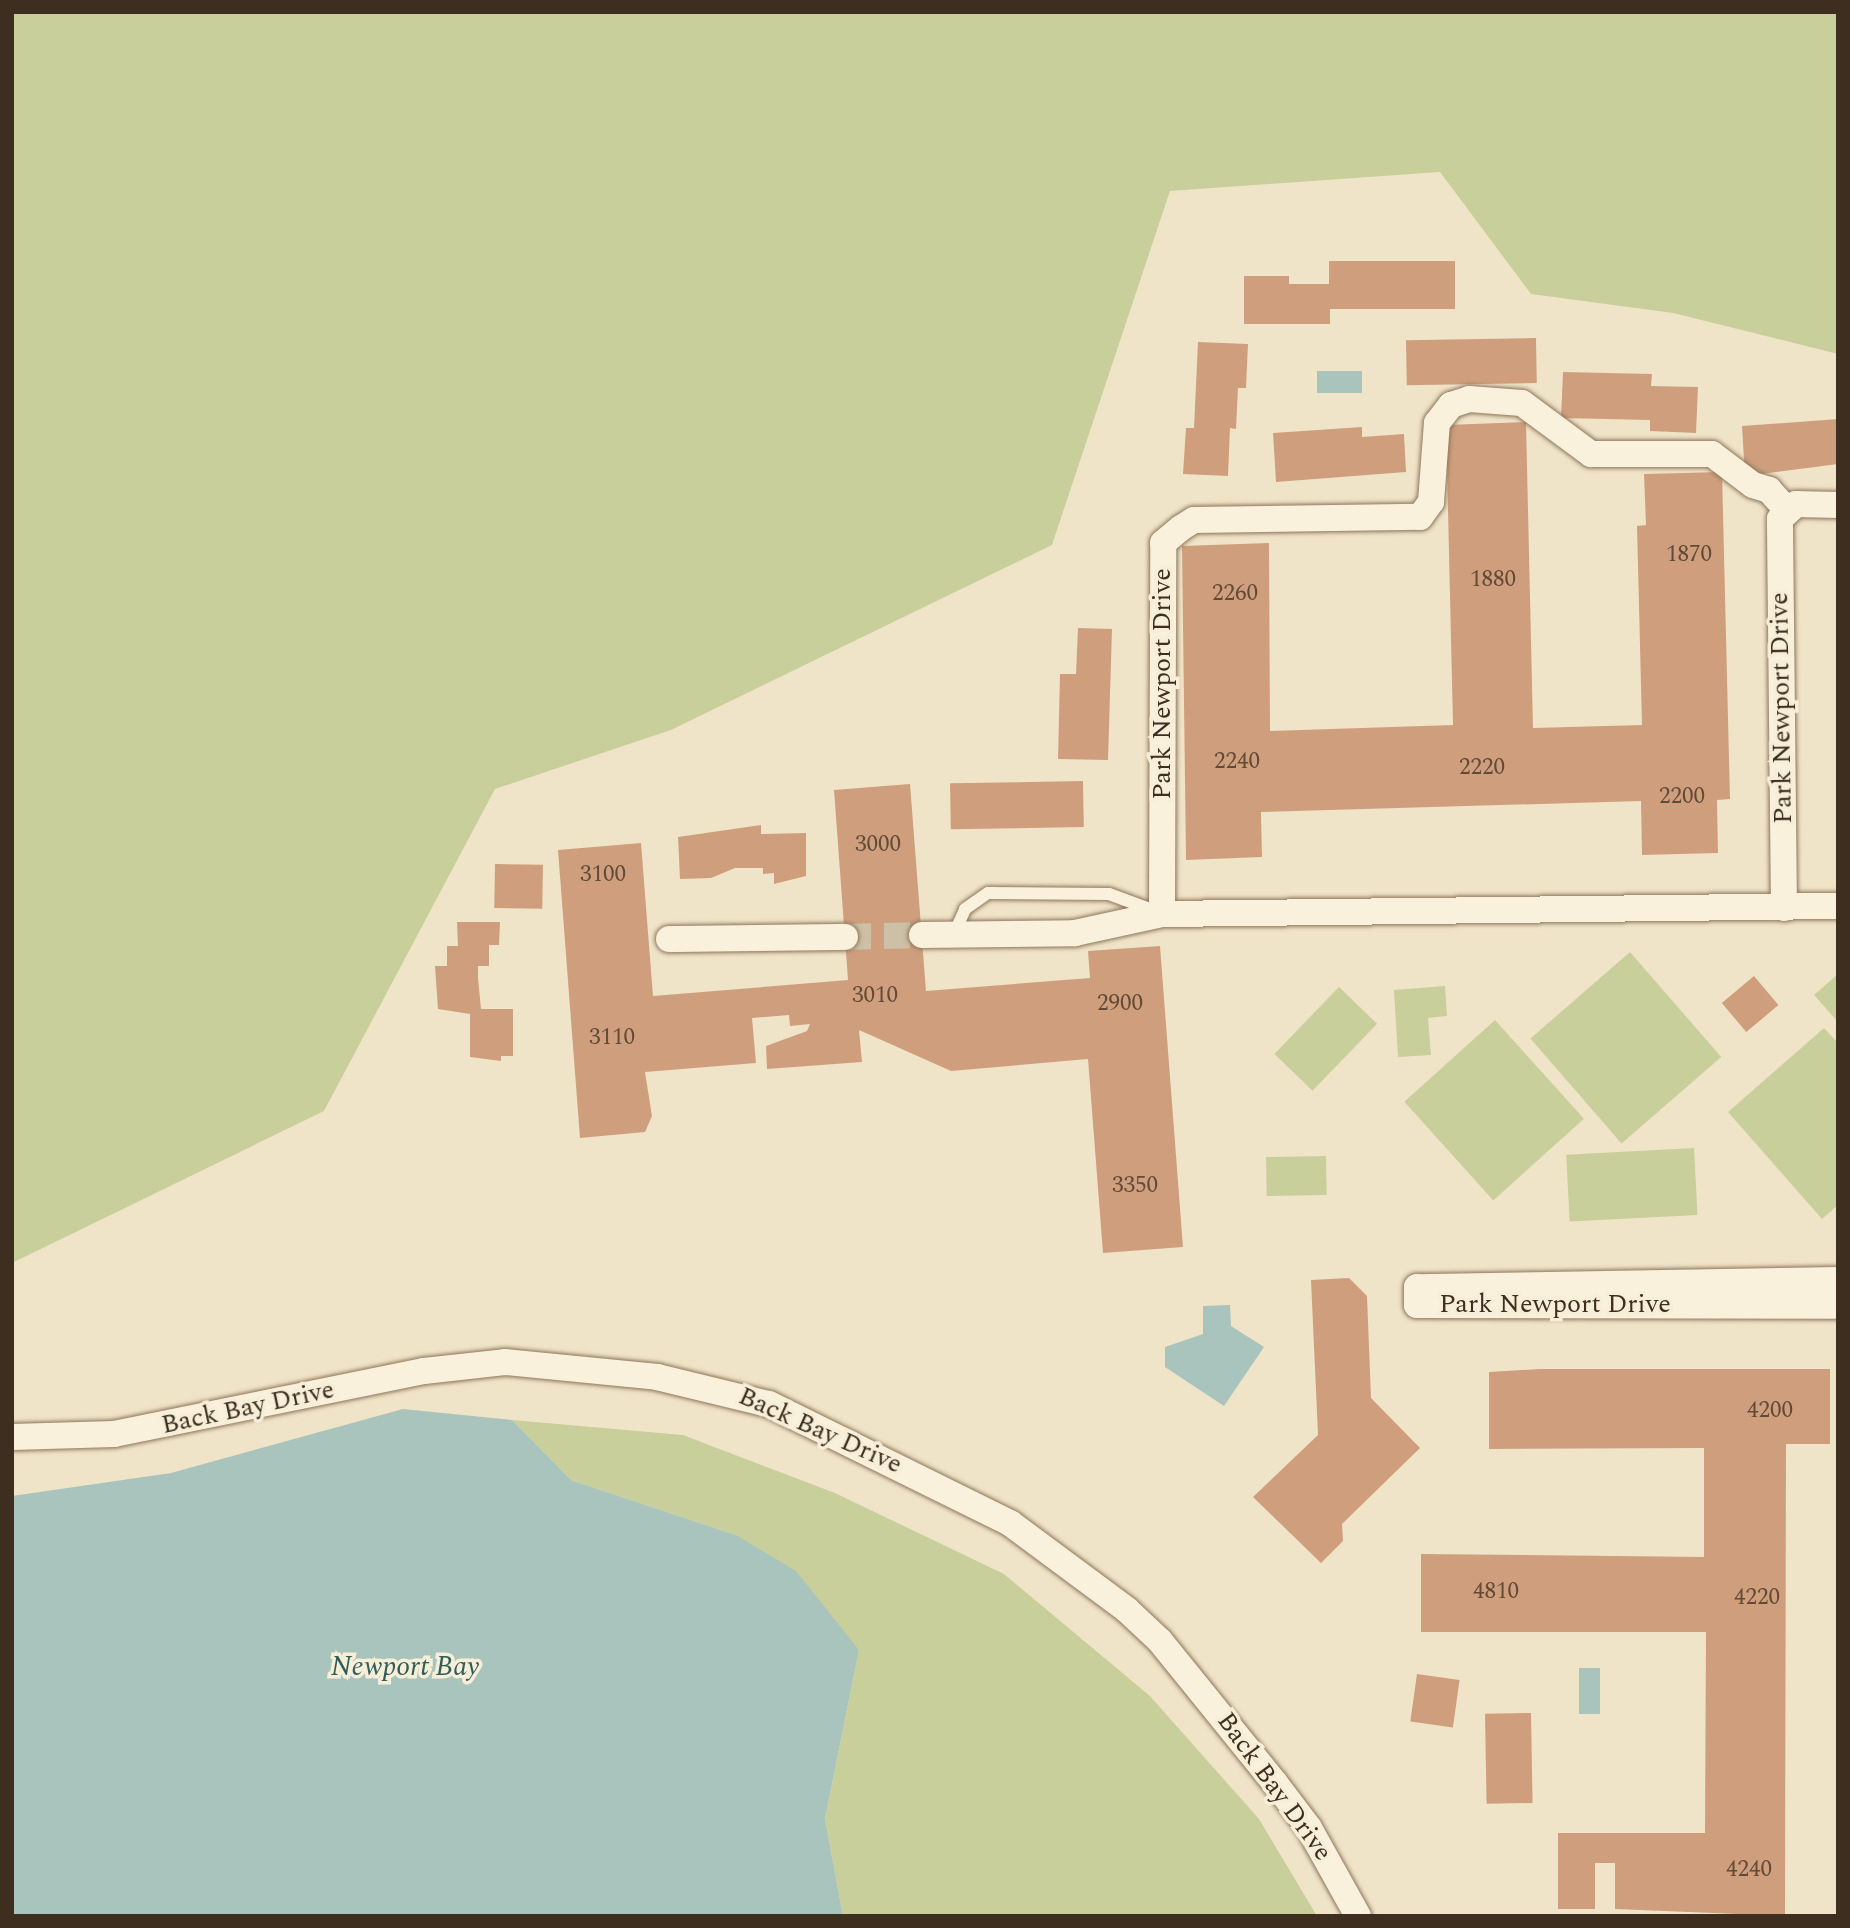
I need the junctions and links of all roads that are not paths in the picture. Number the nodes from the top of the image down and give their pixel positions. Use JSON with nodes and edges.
{"nodes":[{"id":1,"x":1838,"y":505,"type":"edge"},
{"id":2,"x":1788,"y":511,"type":"junction"},
{"id":3,"x":1838,"y":906,"type":"edge"},
{"id":4,"x":1784,"y":908,"type":"junction"},
{"id":5,"x":1162,"y":914,"type":"junction"},
{"id":6,"x":922,"y":935,"type":"tunnel mouth"},
{"id":7,"x":954,"y":935,"type":"junction"},
{"id":8,"x":845,"y":937,"type":"tunnel mouth"},
{"id":9,"x":669,"y":939,"type":"dead end"},
{"id":10,"x":1838,"y":1280,"type":"edge"},
{"id":11,"x":1838,"y":1306,"type":"edge"},
{"id":12,"x":12,"y":1437,"type":"edge"},
{"id":13,"x":1358,"y":1916,"type":"edge"}],
"edges":[{"from":1,"to":2,"type":"street"},
{"from":2,"to":4,"type":"street","name":"Park Newport Drive"},
{"from":2,"to":5,"type":"street","name":"Park Newport Drive"},
{"from":3,"to":4,"type":"street"},
{"from":4,"to":5,"type":"street"},
{"from":5,"to":7,"type":"street"},
{"from":5,"to":7,"type":"lane"},
{"from":6,"to":7,"type":"street"},
{"from":8,"to":9,"type":"street"},
{"from":10,"to":11,"type":"street","name":"Park Newport Drive"},
{"from":12,"to":13,"type":"street","name":"Back Bay Drive"}]}
